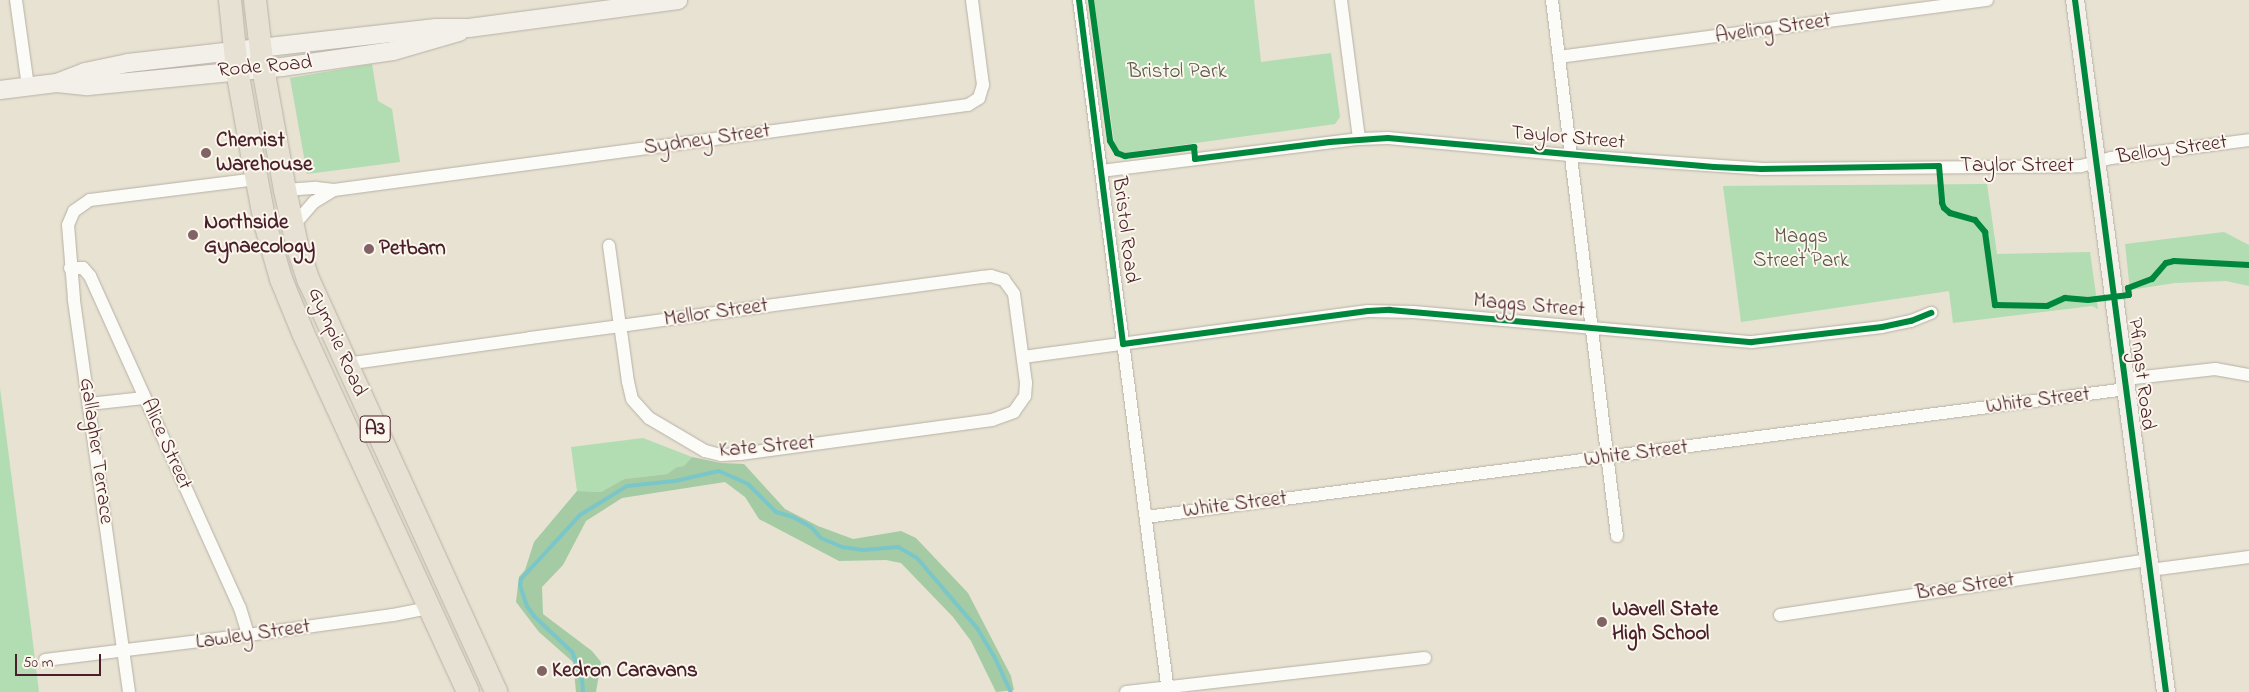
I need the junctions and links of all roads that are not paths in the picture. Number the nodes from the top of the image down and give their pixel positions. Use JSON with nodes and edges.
{"nodes":[{"id":1,"x":16,"y":0,"type":"edge"},
{"id":2,"x":230,"y":0,"type":"edge"},
{"id":3,"x":255,"y":0,"type":"edge"},
{"id":4,"x":678,"y":0,"type":"edge"},
{"id":5,"x":972,"y":0,"type":"edge"},
{"id":6,"x":1079,"y":0,"type":"edge"},
{"id":7,"x":1341,"y":0,"type":"edge"},
{"id":8,"x":1552,"y":0,"type":"edge"},
{"id":9,"x":1987,"y":0,"type":"edge"},
{"id":10,"x":2075,"y":0,"type":"edge"},
{"id":11,"x":1559,"y":57,"type":"junction"},
{"id":12,"x":261,"y":59,"type":"junction"},
{"id":13,"x":236,"y":61,"type":"junction"},
{"id":14,"x":28,"y":86,"type":"junction"},
{"id":15,"x":0,"y":90,"type":"edge"},
{"id":16,"x":1358,"y":139,"type":"junction"},
{"id":17,"x":2249,"y":140,"type":"edge"},
{"id":18,"x":1571,"y":155,"type":"junction"},
{"id":19,"x":2096,"y":162,"type":"junction"},
{"id":20,"x":1101,"y":171,"type":"junction"},
{"id":21,"x":257,"y":179,"type":"junction"},
{"id":22,"x":285,"y":190,"type":"junction"},
{"id":23,"x":334,"y":190,"type":"junction"},
{"id":24,"x":293,"y":226,"type":"junction"},
{"id":25,"x":609,"y":246,"type":"dead end"},
{"id":26,"x":70,"y":268,"type":"junction"},
{"id":27,"x":1931,"y":313,"type":"dead end"},
{"id":28,"x":620,"y":326,"type":"junction"},
{"id":29,"x":1591,"y":328,"type":"junction"},
{"id":30,"x":1123,"y":344,"type":"junction"},
{"id":31,"x":1023,"y":357,"type":"junction"},
{"id":32,"x":346,"y":364,"type":"junction"},
{"id":33,"x":2249,"y":375,"type":"edge"},
{"id":34,"x":2126,"y":384,"type":"junction"},
{"id":35,"x":144,"y":398,"type":"junction"},
{"id":36,"x":89,"y":404,"type":"junction"},
{"id":37,"x":1606,"y":458,"type":"junction"},
{"id":38,"x":1146,"y":517,"type":"junction"},
{"id":39,"x":1616,"y":536,"type":"dead end"},
{"id":40,"x":2249,"y":557,"type":"edge"},
{"id":41,"x":2150,"y":565,"type":"junction"},
{"id":42,"x":429,"y":608,"type":"junction"},
{"id":43,"x":1780,"y":614,"type":"dead end"},
{"id":44,"x":248,"y":635,"type":"junction"},
{"id":45,"x":123,"y":652,"type":"junction"},
{"id":46,"x":1425,"y":658,"type":"dead end"},
{"id":47,"x":45,"y":660,"type":"dead end"},
{"id":48,"x":1168,"y":690,"type":"edge"},
{"id":49,"x":129,"y":692,"type":"edge"},
{"id":50,"x":468,"y":692,"type":"edge"},
{"id":51,"x":496,"y":692,"type":"edge"},
{"id":52,"x":1126,"y":692,"type":"edge"},
{"id":53,"x":2166,"y":692,"type":"edge"}],
"edges":[{"from":1,"to":14,"type":"street"},
{"from":2,"to":13,"type":"highway","name":"Gympie Road","number":"A3"},
{"from":3,"to":12,"type":"highway","name":"Gympie Road","number":"A3"},
{"from":4,"to":12,"type":"main road","name":"Rode Road"},
{"from":5,"to":23,"type":"street","name":"Sydney Street"},
{"from":6,"to":20,"type":"street","name":"Bristol Road"},
{"from":7,"to":16,"type":"street"},
{"from":8,"to":11,"type":"street"},
{"from":9,"to":11,"type":"street","name":"Aveling Street"},
{"from":10,"to":19,"type":"main road","name":"Pfingst Road"},
{"from":11,"to":18,"type":"street"},
{"from":12,"to":13,"type":"main road","name":"Rode Road"},
{"from":12,"to":22,"type":"highway","name":"Gympie Road","number":"A3"},
{"from":13,"to":14,"type":"main road","name":"Rode Road"},
{"from":13,"to":21,"type":"highway","name":"Gympie Road","number":"A3"},
{"from":14,"to":15,"type":"main road","name":"Rode Road"},
{"from":16,"to":18,"type":"street","name":"Taylor Street"},
{"from":16,"to":20,"type":"street","name":"Taylor Street"},
{"from":17,"to":19,"type":"street","name":"Belloy Street"},
{"from":18,"to":19,"type":"street","name":"Taylor Street"},
{"from":18,"to":29,"type":"street"},
{"from":19,"to":34,"type":"main road","name":"Pfingst Road"},
{"from":20,"to":30,"type":"street","name":"Bristol Road"},
{"from":21,"to":26,"type":"street","name":"Gallagher Terrace"},
{"from":21,"to":42,"type":"highway","name":"Gympie Road","number":"A3"},
{"from":22,"to":23,"type":"street","name":"Sydney Street"},
{"from":22,"to":24,"type":"highway","name":"Gympie Road","number":"A3"},
{"from":23,"to":24,"type":"street","name":"Sydney Street"},
{"from":24,"to":32,"type":"highway","name":"Gympie Road","number":"A3"},
{"from":25,"to":28,"type":"street","name":"Kate Street"},
{"from":26,"to":35,"type":"street","name":"Alice Street"},
{"from":26,"to":36,"type":"street","name":"Gallagher Terrace"},
{"from":27,"to":29,"type":"street","name":"Maggs Street"},
{"from":28,"to":31,"type":"street","name":"Mellor Street"},
{"from":28,"to":31,"type":"street","name":"Kate Street"},
{"from":28,"to":32,"type":"street","name":"Mellor Street"},
{"from":29,"to":30,"type":"street","name":"Maggs Street"},
{"from":29,"to":37,"type":"street"},
{"from":30,"to":31,"type":"street","name":"Maggs Street"},
{"from":30,"to":38,"type":"street","name":"Bristol Road"},
{"from":32,"to":51,"type":"highway","name":"Gympie Road","number":"A3"},
{"from":33,"to":34,"type":"street","name":"White Street"},
{"from":34,"to":37,"type":"street","name":"White Street"},
{"from":34,"to":41,"type":"main road","name":"Pfingst Road"},
{"from":35,"to":36,"type":"street"},
{"from":35,"to":44,"type":"street","name":"Alice Street"},
{"from":36,"to":45,"type":"street","name":"Gallagher Terrace"},
{"from":37,"to":38,"type":"street","name":"White Street"},
{"from":37,"to":39,"type":"street"},
{"from":38,"to":48,"type":"street","name":"Bristol Road"},
{"from":40,"to":41,"type":"street","name":"Brae Street"},
{"from":41,"to":43,"type":"street","name":"Brae Street"},
{"from":41,"to":53,"type":"main road","name":"Pfingst Road"},
{"from":42,"to":44,"type":"street","name":"Lawley Street"},
{"from":42,"to":50,"type":"highway","name":"Gympie Road","number":"A3"},
{"from":44,"to":45,"type":"street","name":"Lawley Street"},
{"from":45,"to":47,"type":"street","name":"Lawley Street"},
{"from":45,"to":49,"type":"street","name":"Gallagher Terrace"},
{"from":46,"to":48,"type":"street"},
{"from":48,"to":52,"type":"street"}]}
